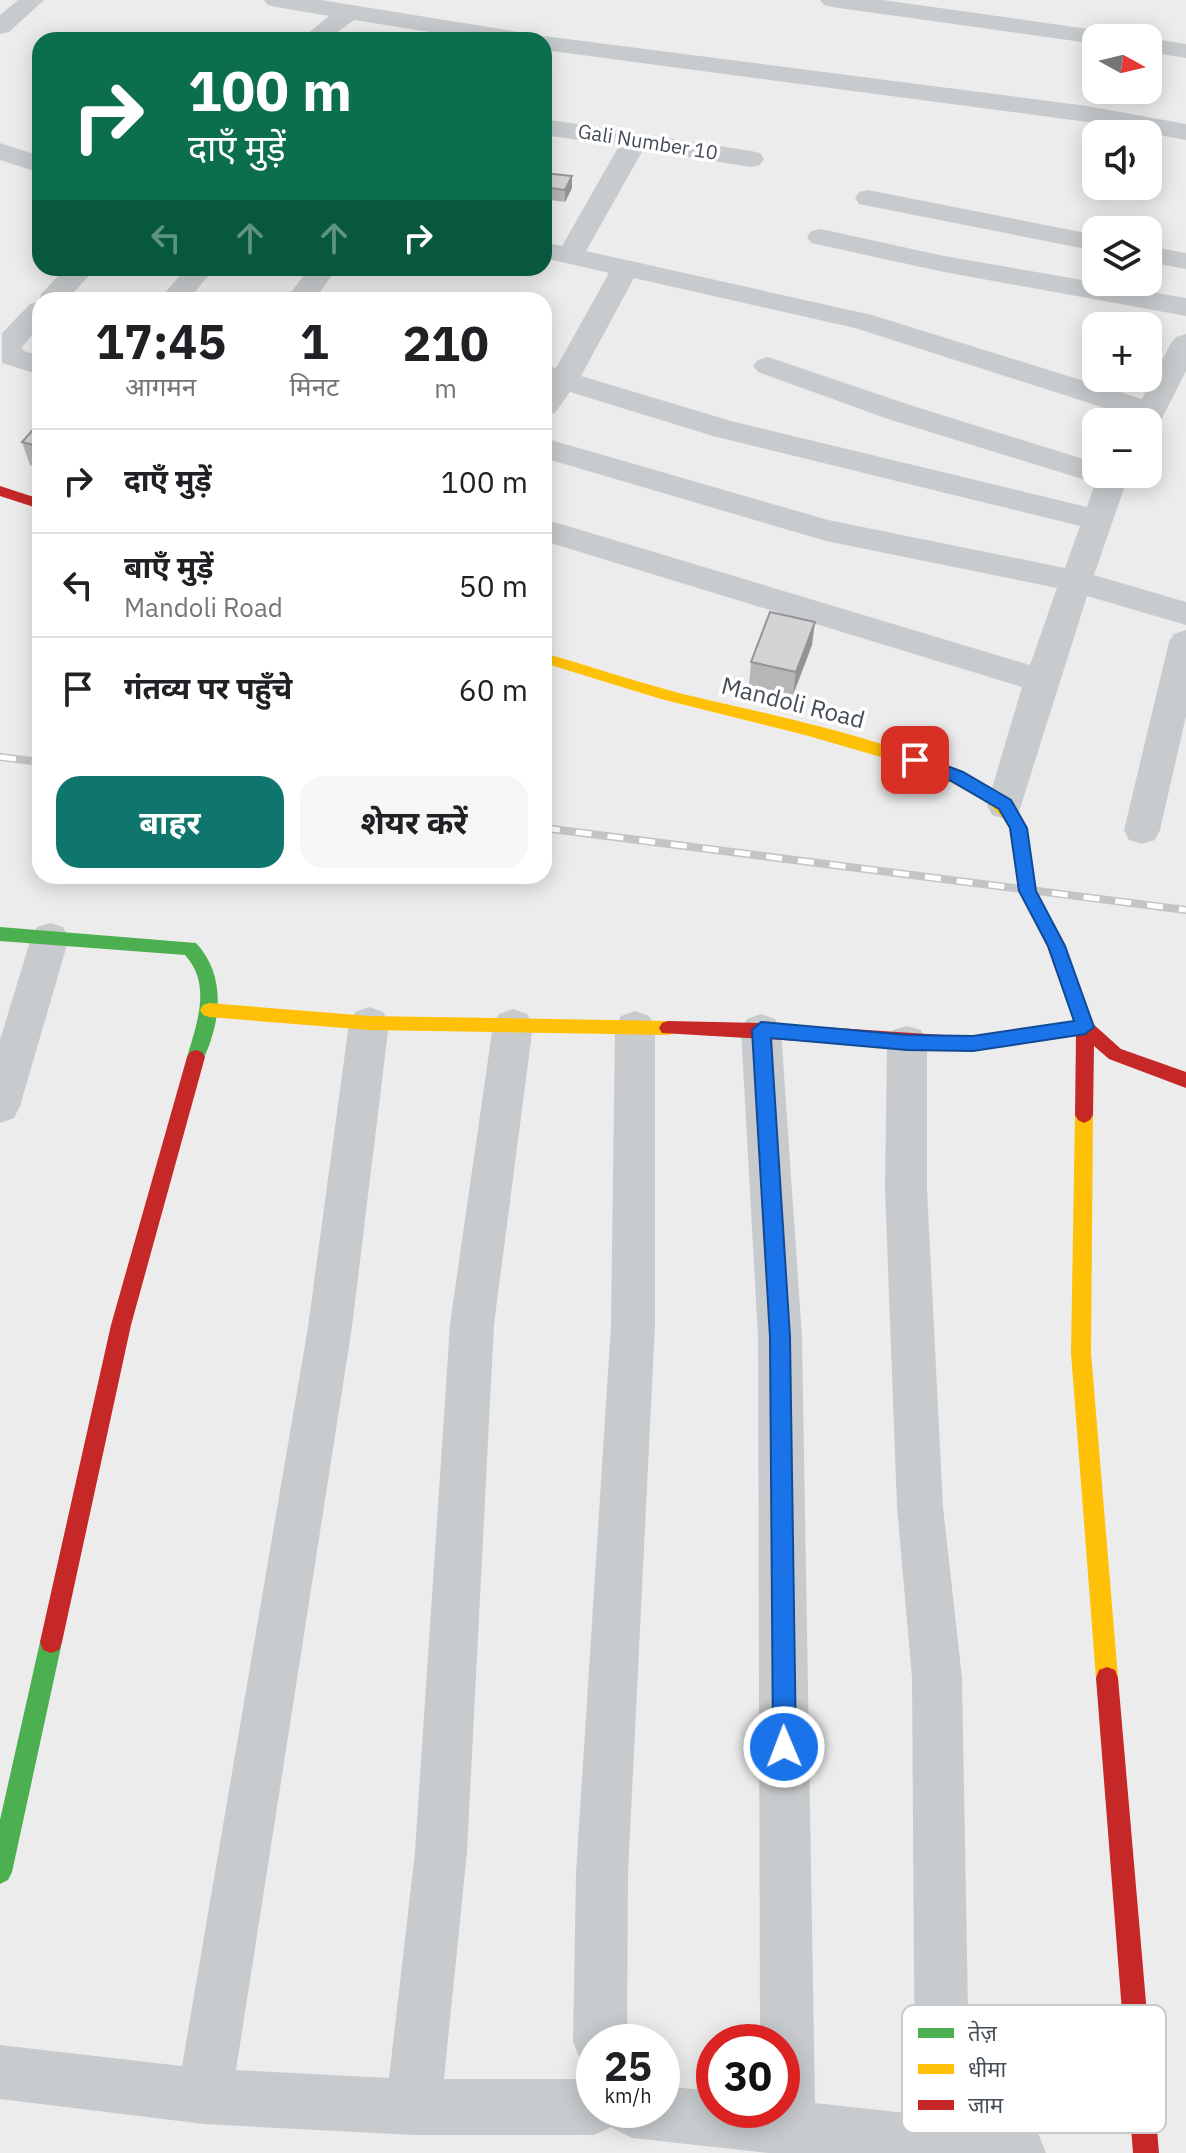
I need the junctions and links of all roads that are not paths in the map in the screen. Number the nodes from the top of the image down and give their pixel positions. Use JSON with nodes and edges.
{"nodes":[{"id":1,"x":32,"y":0,"type":"edge"},
{"id":2,"x":276,"y":0,"type":"edge"},
{"id":3,"x":832,"y":0,"type":"edge"},
{"id":4,"x":349,"y":12,"type":"junction"},
{"id":5,"x":0,"y":27,"type":"edge"},
{"id":6,"x":323,"y":32,"type":"edge"},
{"id":7,"x":411,"y":32,"type":"edge"},
{"id":8,"x":1082,"y":35,"type":"edge"},
{"id":9,"x":552,"y":44,"type":"edge"},
{"id":10,"x":1162,"y":47,"type":"edge"},
{"id":11,"x":1186,"y":51,"type":"edge"},
{"id":12,"x":552,"y":128,"type":"edge"},
{"id":13,"x":1186,"y":132,"type":"edge"},
{"id":14,"x":636,"y":140,"type":"junction"},
{"id":15,"x":0,"y":151,"type":"edge"},
{"id":16,"x":751,"y":159,"type":"dead end"},
{"id":17,"x":32,"y":162,"type":"edge"},
{"id":18,"x":868,"y":198,"type":"dead end"},
{"id":19,"x":821,"y":237,"type":"dead end"},
{"id":20,"x":1082,"y":240,"type":"edge"},
{"id":21,"x":557,"y":253,"type":"edge"},
{"id":22,"x":1162,"y":257,"type":"edge"},
{"id":23,"x":1186,"y":261,"type":"edge"},
{"id":24,"x":626,"y":267,"type":"junction"},
{"id":25,"x":74,"y":276,"type":"edge"},
{"id":26,"x":194,"y":276,"type":"edge"},
{"id":27,"x":59,"y":292,"type":"edge"},
{"id":28,"x":180,"y":292,"type":"edge"},
{"id":29,"x":1186,"y":307,"type":"edge"},
{"id":30,"x":32,"y":318,"type":"edge"},
{"id":31,"x":1186,"y":343,"type":"edge"},
{"id":32,"x":32,"y":363,"type":"edge"},
{"id":33,"x":768,"y":366,"type":"dead end"},
{"id":34,"x":554,"y":377,"type":"edge"},
{"id":35,"x":1120,"y":408,"type":"edge"},
{"id":36,"x":1152,"y":408,"type":"edge"},
{"id":37,"x":552,"y":450,"type":"edge"},
{"id":38,"x":1082,"y":468,"type":"edge"},
{"id":39,"x":1102,"y":488,"type":"edge"},
{"id":40,"x":0,"y":491,"type":"edge"},
{"id":41,"x":32,"y":501,"type":"edge"},
{"id":42,"x":1096,"y":520,"type":"junction"},
{"id":43,"x":552,"y":532,"type":"edge"},
{"id":44,"x":1075,"y":581,"type":"junction"},
{"id":45,"x":1186,"y":614,"type":"edge"},
{"id":46,"x":1186,"y":642,"type":"edge"},
{"id":47,"x":552,"y":660,"type":"edge"},
{"id":48,"x":1041,"y":681,"type":"junction"},
{"id":49,"x":1005,"y":805,"type":"junction"},
{"id":50,"x":1142,"y":830,"type":"dead end"},
{"id":51,"x":0,"y":934,"type":"edge"},
{"id":52,"x":50,"y":938,"type":"junction"},
{"id":53,"x":209,"y":1010,"type":"junction"},
{"id":54,"x":369,"y":1023,"type":"junction"},
{"id":55,"x":513,"y":1025,"type":"junction"},
{"id":56,"x":635,"y":1027,"type":"junction"},
{"id":57,"x":1085,"y":1027,"type":"junction"},
{"id":58,"x":761,"y":1030,"type":"junction"},
{"id":59,"x":907,"y":1042,"type":"junction"},
{"id":60,"x":1186,"y":1080,"type":"edge"},
{"id":61,"x":0,"y":1106,"type":"edge"},
{"id":62,"x":0,"y":1872,"type":"edge"},
{"id":63,"x":941,"y":2005,"type":"edge"},
{"id":64,"x":1134,"y":2005,"type":"edge"},
{"id":65,"x":600,"y":2024,"type":"edge"},
{"id":66,"x":787,"y":2024,"type":"edge"},
{"id":67,"x":0,"y":2072,"type":"edge"},
{"id":68,"x":204,"y":2096,"type":"junction"},
{"id":69,"x":413,"y":2107,"type":"junction"},
{"id":70,"x":576,"y":2107,"type":"edge"},
{"id":71,"x":800,"y":2127,"type":"edge"},
{"id":72,"x":943,"y":2133,"type":"edge"},
{"id":73,"x":1144,"y":2133,"type":"edge"},
{"id":74,"x":943,"y":2145,"type":"junction"},
{"id":75,"x":1018,"y":2153,"type":"edge"},
{"id":76,"x":1146,"y":2153,"type":"edge"}],
"edges":[{"from":1,"to":5,"type":"street"},
{"from":2,"to":4,"type":"street"},
{"from":3,"to":8,"type":"street"},
{"from":4,"to":6,"type":"street"},
{"from":4,"to":7,"type":"street"},
{"from":9,"to":13,"type":"street"},
{"from":10,"to":11,"type":"street"},
{"from":12,"to":14,"type":"street","name":"Gali Number 10"},
{"from":14,"to":16,"type":"street","name":"Gali Number 10"},
{"from":14,"to":21,"type":"street"},
{"from":15,"to":17,"type":"street"},
{"from":18,"to":20,"type":"street"},
{"from":19,"to":29,"type":"street"},
{"from":21,"to":24,"type":"street"},
{"from":22,"to":23,"type":"street"},
{"from":24,"to":34,"type":"street"},
{"from":24,"to":35,"type":"street"},
{"from":25,"to":27,"type":"street"},
{"from":26,"to":28,"type":"street"},
{"from":30,"to":32,"type":"street"},
{"from":31,"to":36,"type":"street"},
{"from":33,"to":38,"type":"street"},
{"from":34,"to":42,"type":"street"},
{"from":37,"to":44,"type":"street"},
{"from":39,"to":42,"type":"street"},
{"from":40,"to":41,"type":"street"},
{"from":42,"to":44,"type":"street"},
{"from":43,"to":48,"type":"street"},
{"from":44,"to":45,"type":"street"},
{"from":44,"to":48,"type":"street"},
{"from":46,"to":50,"type":"street"},
{"from":47,"to":49,"type":"street","name":"Mandoli Road"},
{"from":48,"to":49,"type":"street"},
{"from":49,"to":57,"type":"street"},
{"from":51,"to":52,"type":"street"},
{"from":52,"to":53,"type":"street"},
{"from":52,"to":61,"type":"street"},
{"from":53,"to":54,"type":"street"},
{"from":53,"to":62,"type":"street"},
{"from":54,"to":55,"type":"street"},
{"from":54,"to":68,"type":"street"},
{"from":55,"to":56,"type":"street"},
{"from":55,"to":69,"type":"street"},
{"from":56,"to":58,"type":"street"},
{"from":56,"to":65,"type":"street"},
{"from":57,"to":59,"type":"street"},
{"from":57,"to":60,"type":"street"},
{"from":57,"to":64,"type":"street"},
{"from":58,"to":59,"type":"street"},
{"from":58,"to":66,"type":"street"},
{"from":59,"to":63,"type":"street"},
{"from":67,"to":68,"type":"street"},
{"from":68,"to":69,"type":"street"},
{"from":69,"to":70,"type":"street"},
{"from":71,"to":74,"type":"street"},
{"from":72,"to":74,"type":"street"},
{"from":73,"to":76,"type":"street"},
{"from":74,"to":75,"type":"street"}]}
